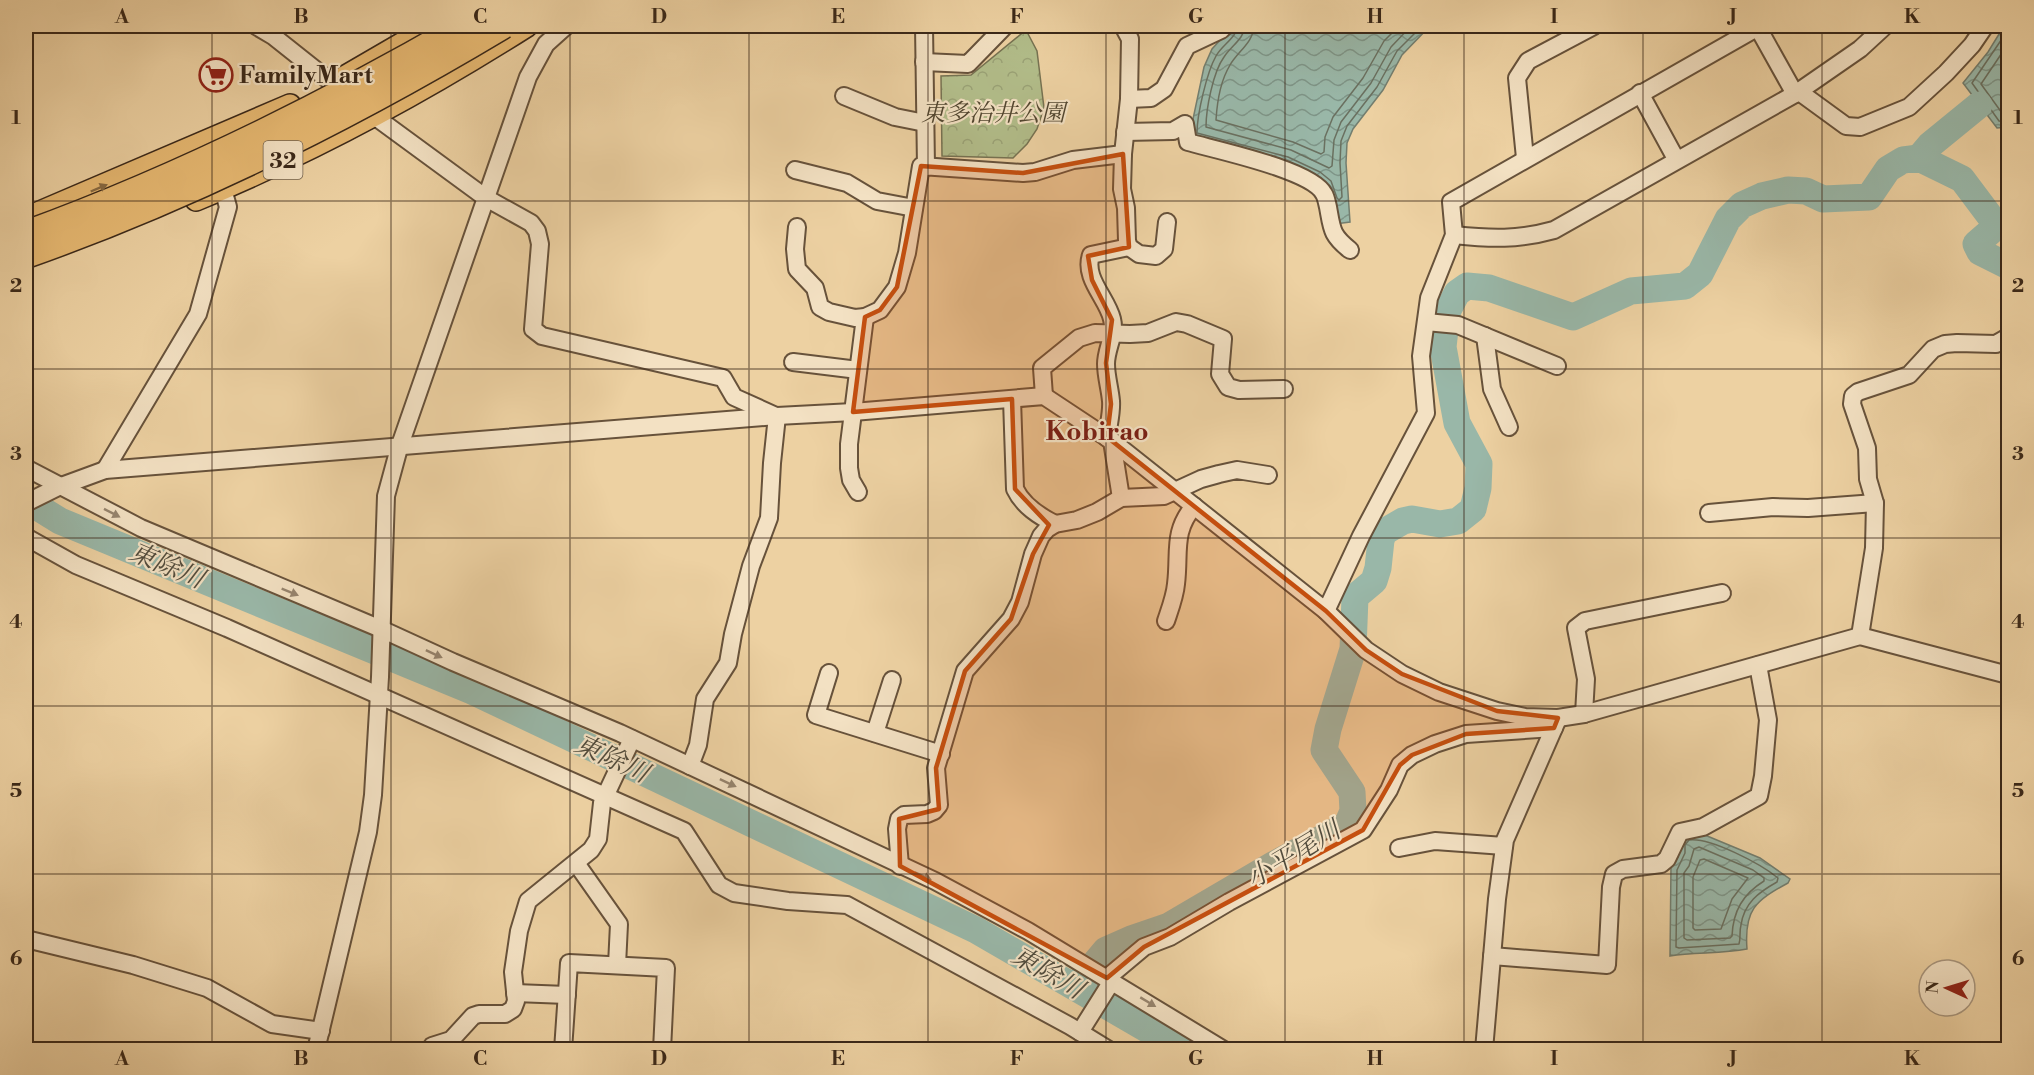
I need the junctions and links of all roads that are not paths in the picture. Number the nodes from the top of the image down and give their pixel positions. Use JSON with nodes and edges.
{"nodes":[{"id":1,"x":256,"y":26,"type":"edge"},
{"id":2,"x":432,"y":26,"type":"edge"},
{"id":3,"x":461,"y":26,"type":"edge"},
{"id":4,"x":504,"y":26,"type":"edge"},
{"id":5,"x":527,"y":26,"type":"edge"},
{"id":6,"x":566,"y":26,"type":"edge"},
{"id":7,"x":924,"y":26,"type":"edge"},
{"id":8,"x":1005,"y":26,"type":"edge"},
{"id":9,"x":1123,"y":26,"type":"edge"},
{"id":10,"x":1225,"y":26,"type":"edge"},
{"id":11,"x":1594,"y":26,"type":"edge"},
{"id":12,"x":1758,"y":26,"type":"edge"},
{"id":13,"x":1885,"y":26,"type":"edge"},
{"id":14,"x":1985,"y":26,"type":"edge"},
{"id":15,"x":274,"y":31,"type":"edge"},
{"id":16,"x":924,"y":62,"type":"junction"},
{"id":17,"x":332,"y":84,"type":"junction"},
{"id":18,"x":1796,"y":92,"type":"junction"},
{"id":19,"x":1640,"y":93,"type":"junction"},
{"id":20,"x":844,"y":96,"type":"dead end"},
{"id":21,"x":1129,"y":99,"type":"junction"},
{"id":22,"x":373,"y":115,"type":"junction"},
{"id":23,"x":925,"y":123,"type":"junction"},
{"id":24,"x":1125,"y":132,"type":"junction"},
{"id":25,"x":1123,"y":154,"type":"junction"},
{"id":26,"x":1525,"y":158,"type":"junction"},
{"id":27,"x":1676,"y":159,"type":"junction"},
{"id":28,"x":926,"y":167,"type":"junction"},
{"id":29,"x":795,"y":170,"type":"dead end"},
{"id":30,"x":223,"y":189,"type":"junction"},
{"id":31,"x":486,"y":198,"type":"junction"},
{"id":32,"x":914,"y":208,"type":"junction"},
{"id":33,"x":26,"y":218,"type":"edge"},
{"id":34,"x":1167,"y":222,"type":"dead end"},
{"id":35,"x":797,"y":227,"type":"dead end"},
{"id":36,"x":26,"y":233,"type":"edge"},
{"id":37,"x":1454,"y":235,"type":"junction"},
{"id":38,"x":1130,"y":247,"type":"junction"},
{"id":39,"x":1350,"y":250,"type":"dead end"},
{"id":40,"x":26,"y":256,"type":"edge"},
{"id":41,"x":26,"y":268,"type":"edge"},
{"id":42,"x":866,"y":317,"type":"junction"},
{"id":43,"x":1427,"y":322,"type":"junction"},
{"id":44,"x":1113,"y":333,"type":"junction"},
{"id":45,"x":1485,"y":336,"type":"junction"},
{"id":46,"x":2008,"y":337,"type":"edge"},
{"id":47,"x":793,"y":362,"type":"dead end"},
{"id":48,"x":1557,"y":366,"type":"dead end"},
{"id":49,"x":858,"y":370,"type":"junction"},
{"id":50,"x":1284,"y":389,"type":"dead end"},
{"id":51,"x":1044,"y":396,"type":"junction"},
{"id":52,"x":1012,"y":399,"type":"junction"},
{"id":53,"x":853,"y":412,"type":"junction"},
{"id":54,"x":777,"y":416,"type":"junction"},
{"id":55,"x":1509,"y":427,"type":"dead end"},
{"id":56,"x":1110,"y":439,"type":"junction"},
{"id":57,"x":399,"y":448,"type":"junction"},
{"id":58,"x":26,"y":468,"type":"edge"},
{"id":59,"x":105,"y":470,"type":"junction"},
{"id":60,"x":1268,"y":475,"type":"dead end"},
{"id":61,"x":58,"y":488,"type":"junction"},
{"id":62,"x":858,"y":492,"type":"dead end"},
{"id":63,"x":1174,"y":492,"type":"junction"},
{"id":64,"x":1121,"y":498,"type":"junction"},
{"id":65,"x":26,"y":503,"type":"edge"},
{"id":66,"x":1875,"y":503,"type":"junction"},
{"id":67,"x":1194,"y":506,"type":"junction"},
{"id":68,"x":1709,"y":513,"type":"dead end"},
{"id":69,"x":1055,"y":524,"type":"junction"},
{"id":70,"x":26,"y":537,"type":"edge"},
{"id":71,"x":1722,"y":593,"type":"dead end"},
{"id":72,"x":1326,"y":612,"type":"junction"},
{"id":73,"x":1166,"y":621,"type":"dead end"},
{"id":74,"x":381,"y":629,"type":"junction"},
{"id":75,"x":1860,"y":636,"type":"junction"},
{"id":76,"x":1758,"y":665,"type":"junction"},
{"id":77,"x":829,"y":673,"type":"dead end"},
{"id":78,"x":2008,"y":675,"type":"edge"},
{"id":79,"x":892,"y":680,"type":"dead end"},
{"id":80,"x":379,"y":696,"type":"junction"},
{"id":81,"x":1584,"y":714,"type":"junction"},
{"id":82,"x":1556,"y":723,"type":"junction"},
{"id":83,"x":875,"y":733,"type":"junction"},
{"id":84,"x":632,"y":739,"type":"junction"},
{"id":85,"x":941,"y":754,"type":"junction"},
{"id":86,"x":690,"y":766,"type":"junction"},
{"id":87,"x":606,"y":795,"type":"junction"},
{"id":88,"x":1504,"y":846,"type":"junction"},
{"id":89,"x":1398,"y":848,"type":"dead end"},
{"id":90,"x":576,"y":863,"type":"junction"},
{"id":91,"x":900,"y":866,"type":"junction"},
{"id":92,"x":26,"y":939,"type":"edge"},
{"id":93,"x":1492,"y":956,"type":"junction"},
{"id":94,"x":616,"y":965,"type":"junction"},
{"id":95,"x":1110,"y":979,"type":"junction"},
{"id":96,"x":515,"y":993,"type":"junction"},
{"id":97,"x":567,"y":994,"type":"junction"},
{"id":98,"x":321,"y":1031,"type":"junction"},
{"id":99,"x":1080,"y":1032,"type":"junction"},
{"id":100,"x":432,"y":1046,"type":"dead end"},
{"id":101,"x":316,"y":1050,"type":"edge"},
{"id":102,"x":563,"y":1050,"type":"edge"},
{"id":103,"x":662,"y":1050,"type":"edge"},
{"id":104,"x":1109,"y":1050,"type":"edge"},
{"id":105,"x":1224,"y":1050,"type":"edge"},
{"id":106,"x":1484,"y":1050,"type":"edge"}],
"edges":[{"from":1,"to":15,"type":"street"},
{"from":2,"to":17,"type":"main road","number":"32"},
{"from":3,"to":36,"type":"highway","bridge":true},
{"from":4,"to":40,"type":"highway","bridge":true},
{"from":5,"to":22,"type":"main road","number":"32"},
{"from":6,"to":31,"type":"street"},
{"from":7,"to":16,"type":"street"},
{"from":8,"to":16,"type":"street"},
{"from":9,"to":21,"type":"street"},
{"from":10,"to":21,"type":"street"},
{"from":11,"to":26,"type":"street"},
{"from":12,"to":18,"type":"street"},
{"from":12,"to":19,"type":"street"},
{"from":13,"to":18,"type":"street"},
{"from":14,"to":18,"type":"street"},
{"from":15,"to":17,"type":"street"},
{"from":16,"to":23,"type":"street"},
{"from":17,"to":22,"type":"street"},
{"from":33,"to":17,"type":"main road","number":"32","one_way":true},
{"from":18,"to":27,"type":"street"},
{"from":19,"to":26,"type":"street"},
{"from":19,"to":27,"type":"street"},
{"from":20,"to":23,"type":"street"},
{"from":21,"to":24,"type":"street"},
{"from":22,"to":30,"type":"main road","number":"32"},
{"from":22,"to":31,"type":"street"},
{"from":23,"to":28,"type":"street"},
{"from":24,"to":25,"type":"street"},
{"from":24,"to":39,"type":"street"},
{"from":25,"to":28,"type":"street"},
{"from":25,"to":38,"type":"street"},
{"from":26,"to":37,"type":"street"},
{"from":27,"to":37,"type":"street"},
{"from":28,"to":32,"type":"street"},
{"from":29,"to":32,"type":"street"},
{"from":30,"to":41,"type":"main road","number":"32"},
{"from":30,"to":59,"type":"street"},
{"from":31,"to":54,"type":"street"},
{"from":31,"to":57,"type":"street"},
{"from":32,"to":42,"type":"street"},
{"from":34,"to":38,"type":"street"},
{"from":35,"to":42,"type":"street"},
{"from":37,"to":43,"type":"street"},
{"from":38,"to":44,"type":"street"},
{"from":42,"to":49,"type":"street"},
{"from":43,"to":45,"type":"street"},
{"from":43,"to":72,"type":"street"},
{"from":44,"to":50,"type":"street"},
{"from":44,"to":51,"type":"street"},
{"from":44,"to":56,"type":"street"},
{"from":45,"to":48,"type":"street"},
{"from":45,"to":55,"type":"street"},
{"from":46,"to":66,"type":"street"},
{"from":47,"to":49,"type":"street"},
{"from":49,"to":53,"type":"street"},
{"from":51,"to":52,"type":"street"},
{"from":51,"to":56,"type":"street"},
{"from":52,"to":53,"type":"street"},
{"from":52,"to":69,"type":"street"},
{"from":53,"to":54,"type":"street"},
{"from":53,"to":62,"type":"street"},
{"from":54,"to":57,"type":"street"},
{"from":54,"to":86,"type":"street"},
{"from":56,"to":63,"type":"street"},
{"from":56,"to":64,"type":"street"},
{"from":57,"to":59,"type":"street"},
{"from":57,"to":74,"type":"street"},
{"from":58,"to":61,"type":"street"},
{"from":59,"to":61,"type":"street"},
{"from":60,"to":63,"type":"street"},
{"from":61,"to":65,"type":"street"},
{"from":61,"to":74,"type":"street","one_way":true},
{"from":63,"to":64,"type":"street"},
{"from":63,"to":67,"type":"street"},
{"from":64,"to":69,"type":"street"},
{"from":66,"to":68,"type":"street"},
{"from":66,"to":75,"type":"street"},
{"from":67,"to":72,"type":"street"},
{"from":67,"to":73,"type":"street"},
{"from":69,"to":85,"type":"street"},
{"from":70,"to":80,"type":"street"},
{"from":71,"to":81,"type":"street"},
{"from":72,"to":82,"type":"street"},
{"from":74,"to":80,"type":"street"},
{"from":74,"to":84,"type":"street","one_way":true},
{"from":75,"to":76,"type":"street"},
{"from":75,"to":78,"type":"street"},
{"from":76,"to":81,"type":"street"},
{"from":76,"to":93,"type":"street"},
{"from":77,"to":83,"type":"street"},
{"from":79,"to":83,"type":"street"},
{"from":80,"to":87,"type":"street"},
{"from":80,"to":98,"type":"street"},
{"from":81,"to":82,"type":"street"},
{"from":82,"to":88,"type":"street"},
{"from":82,"to":95,"type":"street"},
{"from":83,"to":85,"type":"street"},
{"from":84,"to":86,"type":"street"},
{"from":84,"to":87,"type":"street"},
{"from":85,"to":91,"type":"street"},
{"from":86,"to":91,"type":"street","one_way":true},
{"from":87,"to":90,"type":"street"},
{"from":87,"to":99,"type":"street"},
{"from":88,"to":89,"type":"street"},
{"from":88,"to":93,"type":"street"},
{"from":90,"to":94,"type":"street"},
{"from":90,"to":96,"type":"street"},
{"from":91,"to":95,"type":"street","one_way":true},
{"from":92,"to":98,"type":"street"},
{"from":93,"to":106,"type":"street"},
{"from":94,"to":97,"type":"street"},
{"from":94,"to":103,"type":"street"},
{"from":95,"to":99,"type":"street"},
{"from":95,"to":105,"type":"street","one_way":true},
{"from":96,"to":97,"type":"street"},
{"from":96,"to":100,"type":"street"},
{"from":97,"to":102,"type":"street"},
{"from":98,"to":101,"type":"street"},
{"from":99,"to":104,"type":"street"}]}
